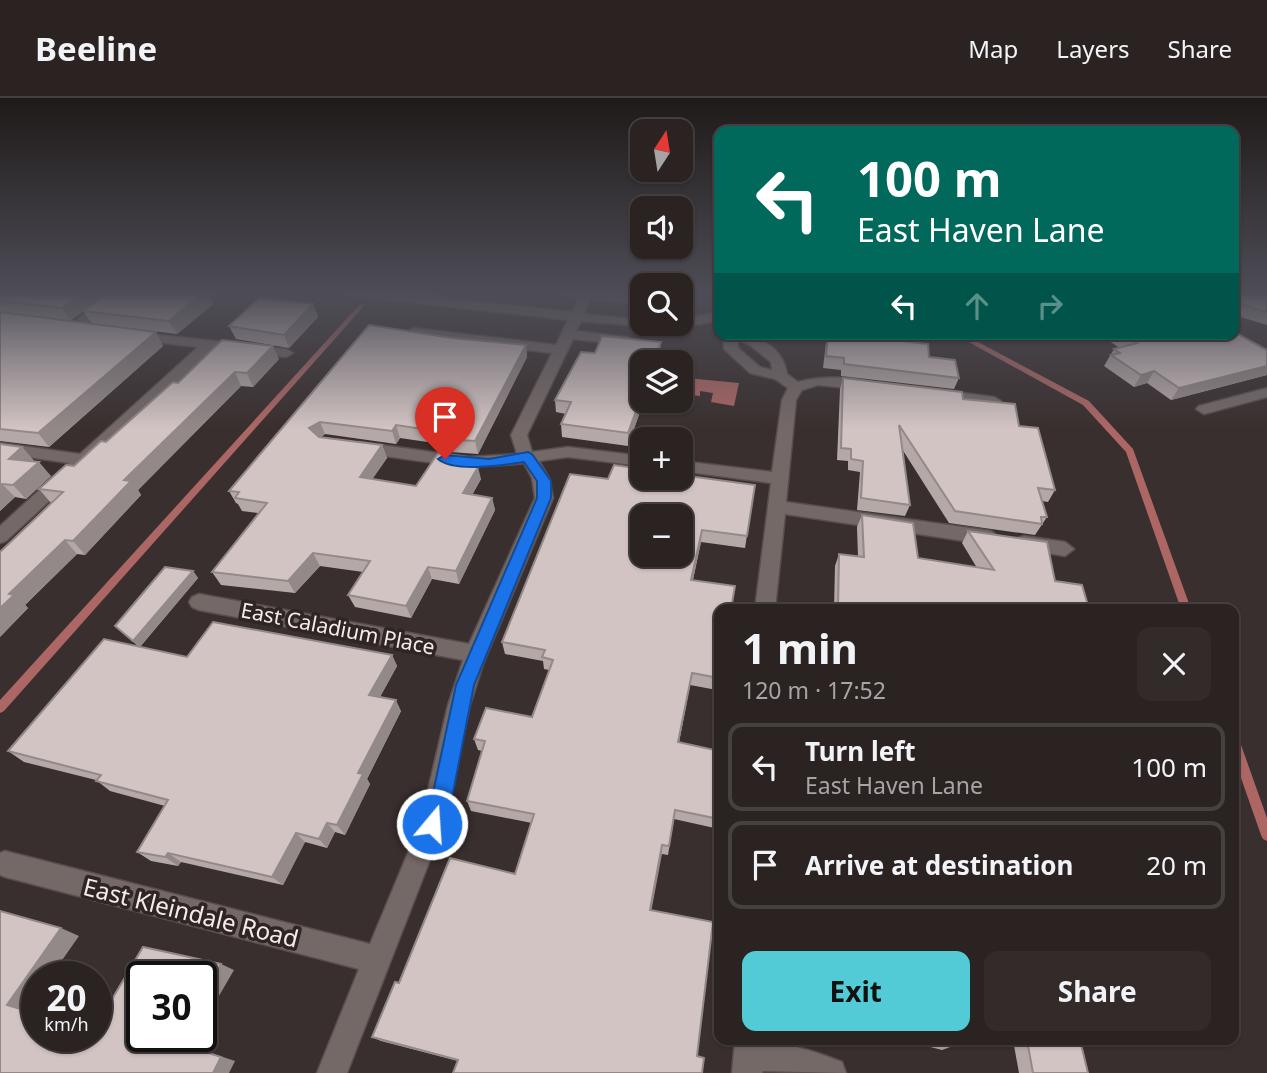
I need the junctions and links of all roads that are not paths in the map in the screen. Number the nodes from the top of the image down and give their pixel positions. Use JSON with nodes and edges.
{"nodes":[{"id":1,"x":149,"y":338,"type":"edge"},
{"id":2,"x":566,"y":338,"type":"edge"},
{"id":3,"x":597,"y":338,"type":"edge"},
{"id":4,"x":730,"y":340,"type":"edge"},
{"id":5,"x":750,"y":340,"type":"edge"},
{"id":6,"x":635,"y":342,"type":"edge"},
{"id":7,"x":210,"y":344,"type":"junction"},
{"id":8,"x":286,"y":353,"type":"dead end"},
{"id":9,"x":780,"y":376,"type":"junction"},
{"id":10,"x":796,"y":387,"type":"junction"},
{"id":11,"x":885,"y":388,"type":"edge"},
{"id":12,"x":1267,"y":392,"type":"edge"},
{"id":13,"x":926,"y":393,"type":"edge"},
{"id":14,"x":994,"y":401,"type":"edge"},
{"id":15,"x":1204,"y":409,"type":"dead end"},
{"id":16,"x":338,"y":444,"type":"edge"},
{"id":17,"x":0,"y":447,"type":"edge"},
{"id":18,"x":528,"y":457,"type":"junction"},
{"id":19,"x":630,"y":459,"type":"edge"},
{"id":20,"x":84,"y":460,"type":"junction"},
{"id":21,"x":693,"y":468,"type":"edge"},
{"id":22,"x":780,"y":480,"type":"junction"},
{"id":23,"x":777,"y":507,"type":"junction"},
{"id":24,"x":0,"y":536,"type":"edge"},
{"id":25,"x":1065,"y":549,"type":"dead end"},
{"id":26,"x":199,"y":602,"type":"dead end"},
{"id":27,"x":766,"y":604,"type":"edge"},
{"id":28,"x":476,"y":654,"type":"junction"},
{"id":29,"x":5,"y":864,"type":"dead end"},
{"id":30,"x":377,"y":960,"type":"junction"},
{"id":31,"x":748,"y":1055,"type":"edge"},
{"id":32,"x":332,"y":1073,"type":"edge"},
{"id":33,"x":831,"y":1073,"type":"edge"}],
"edges":[{"from":1,"to":7,"type":"street"},
{"from":2,"to":18,"type":"street"},
{"from":3,"to":6,"type":"street"},
{"from":4,"to":9,"type":"street"},
{"from":5,"to":9,"type":"street"},
{"from":7,"to":8,"type":"street"},
{"from":7,"to":20,"type":"street"},
{"from":9,"to":10,"type":"street"},
{"from":10,"to":11,"type":"street"},
{"from":10,"to":22,"type":"street"},
{"from":12,"to":15,"type":"street"},
{"from":13,"to":14,"type":"street"},
{"from":16,"to":18,"type":"street"},
{"from":17,"to":20,"type":"street"},
{"from":18,"to":19,"type":"street"},
{"from":18,"to":28,"type":"street"},
{"from":20,"to":24,"type":"street"},
{"from":21,"to":22,"type":"street"},
{"from":22,"to":23,"type":"street"},
{"from":23,"to":25,"type":"street"},
{"from":23,"to":27,"type":"street"},
{"from":26,"to":28,"type":"street","name":"East Caladium Place"},
{"from":28,"to":30,"type":"street"},
{"from":29,"to":30,"type":"street","name":"East Kleindale Road"},
{"from":30,"to":32,"type":"street"},
{"from":31,"to":33,"type":"street"}]}
